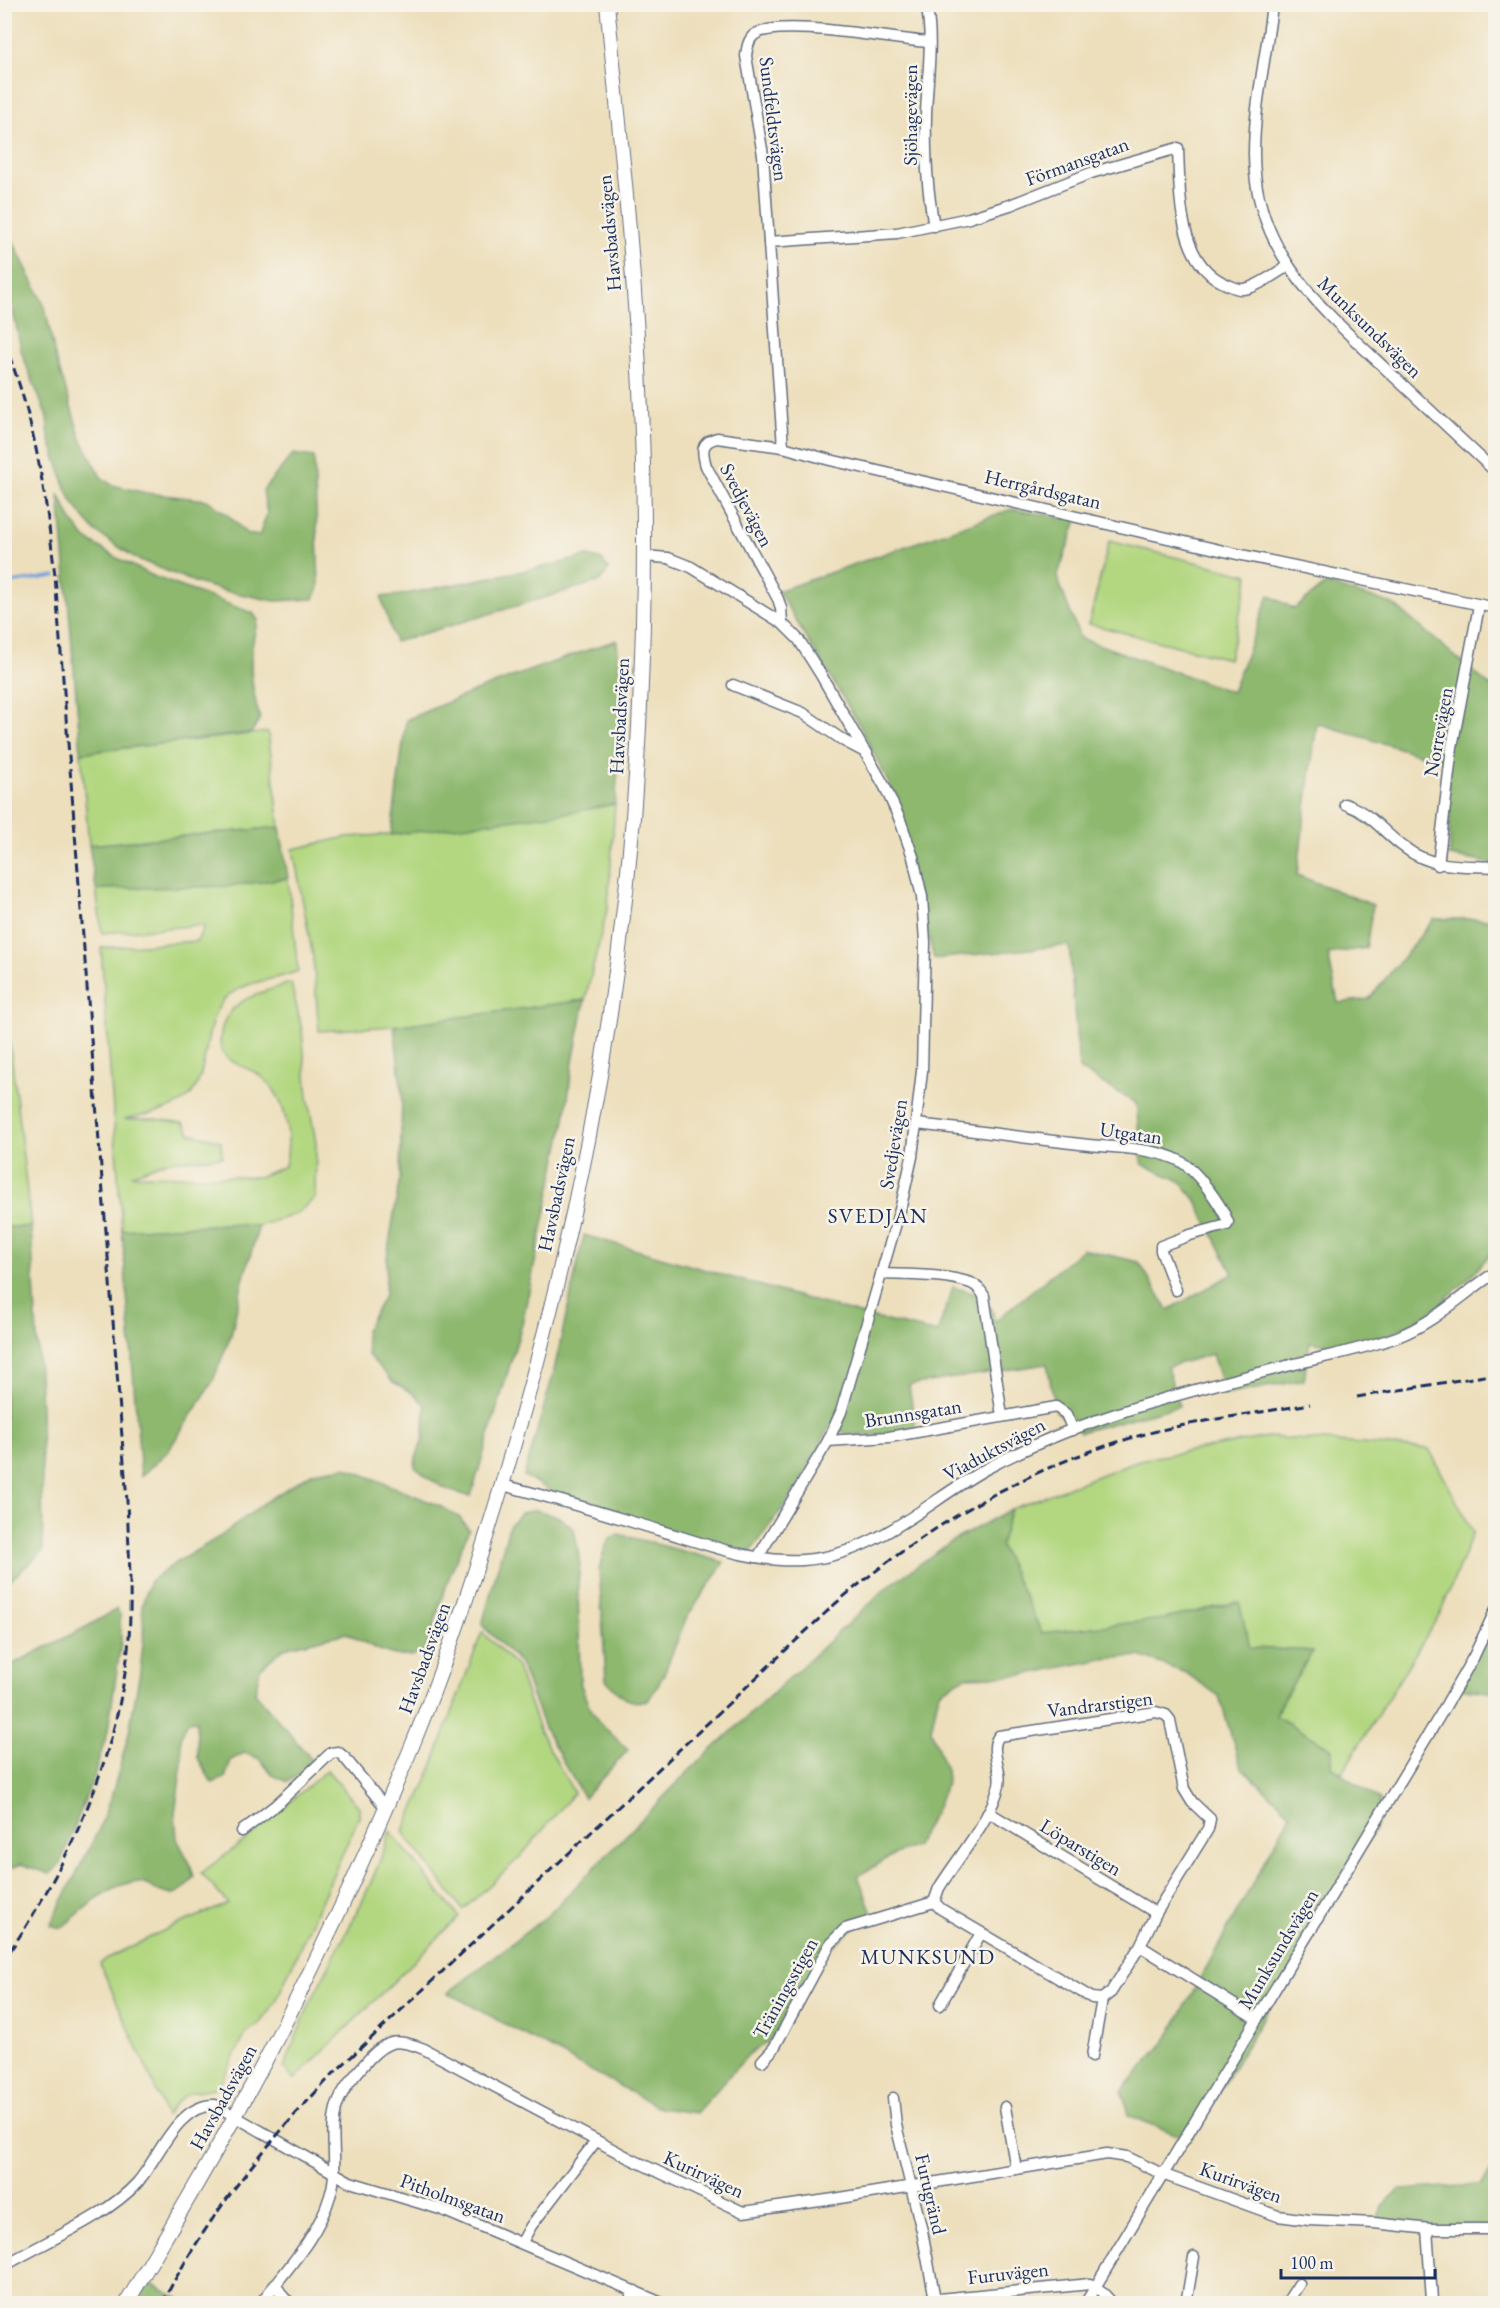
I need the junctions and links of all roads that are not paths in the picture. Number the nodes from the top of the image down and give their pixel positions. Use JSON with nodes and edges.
{"nodes":[{"id":1,"x":608,"y":4,"type":"edge"},
{"id":2,"x":926,"y":4,"type":"edge"},
{"id":3,"x":934,"y":4,"type":"edge"},
{"id":4,"x":1272,"y":4,"type":"edge"},
{"id":5,"x":930,"y":23,"type":"junction"},
{"id":6,"x":929,"y":42,"type":"junction"},
{"id":7,"x":934,"y":226,"type":"junction"},
{"id":8,"x":769,"y":242,"type":"junction"},
{"id":9,"x":1288,"y":266,"type":"junction"},
{"id":10,"x":783,"y":447,"type":"junction"},
{"id":11,"x":1496,"y":472,"type":"edge"},
{"id":12,"x":644,"y":556,"type":"junction"},
{"id":13,"x":1479,"y":606,"type":"junction"},
{"id":14,"x":1496,"y":608,"type":"edge"},
{"id":15,"x":782,"y":623,"type":"junction"},
{"id":16,"x":732,"y":685,"type":"dead end"},
{"id":17,"x":867,"y":753,"type":"junction"},
{"id":18,"x":1345,"y":804,"type":"dead end"},
{"id":19,"x":1438,"y":865,"type":"junction"},
{"id":20,"x":1496,"y":867,"type":"edge"},
{"id":21,"x":916,"y":1124,"type":"junction"},
{"id":22,"x":1496,"y":1272,"type":"edge"},
{"id":23,"x":881,"y":1274,"type":"junction"},
{"id":24,"x":1176,"y":1290,"type":"dead end"},
{"id":25,"x":1002,"y":1416,"type":"junction"},
{"id":26,"x":1072,"y":1430,"type":"junction"},
{"id":27,"x":828,"y":1441,"type":"junction"},
{"id":28,"x":502,"y":1485,"type":"junction"},
{"id":29,"x":758,"y":1557,"type":"junction"},
{"id":30,"x":1496,"y":1609,"type":"edge"},
{"id":31,"x":386,"y":1808,"type":"junction"},
{"id":32,"x":988,"y":1812,"type":"junction"},
{"id":33,"x":242,"y":1831,"type":"dead end"},
{"id":34,"x":934,"y":1902,"type":"junction"},
{"id":35,"x":1156,"y":1913,"type":"junction"},
{"id":36,"x":981,"y":1933,"type":"junction"},
{"id":37,"x":1140,"y":1946,"type":"junction"},
{"id":38,"x":1102,"y":1999,"type":"junction"},
{"id":39,"x":940,"y":2005,"type":"dead end"},
{"id":40,"x":1257,"y":2019,"type":"junction"},
{"id":41,"x":1092,"y":2056,"type":"dead end"},
{"id":42,"x":762,"y":2061,"type":"dead end"},
{"id":43,"x":893,"y":2098,"type":"dead end"},
{"id":44,"x":1005,"y":2107,"type":"dead end"},
{"id":45,"x":235,"y":2116,"type":"junction"},
{"id":46,"x":596,"y":2141,"type":"junction"},
{"id":47,"x":1016,"y":2169,"type":"junction"},
{"id":48,"x":334,"y":2174,"type":"junction"},
{"id":49,"x":1162,"y":2174,"type":"junction"},
{"id":50,"x":912,"y":2186,"type":"junction"},
{"id":51,"x":1427,"y":2229,"type":"junction"},
{"id":52,"x":1496,"y":2229,"type":"edge"},
{"id":53,"x":522,"y":2242,"type":"junction"},
{"id":54,"x":1194,"y":2257,"type":"dead end"},
{"id":55,"x":4,"y":2266,"type":"edge"},
{"id":56,"x":275,"y":2284,"type":"junction"},
{"id":57,"x":1299,"y":2284,"type":"dead end"},
{"id":58,"x":1095,"y":2287,"type":"junction"},
{"id":59,"x":635,"y":2291,"type":"junction"},
{"id":60,"x":935,"y":2299,"type":"junction"},
{"id":61,"x":1432,"y":2300,"type":"dead end"},
{"id":62,"x":126,"y":2304,"type":"edge"},
{"id":63,"x":260,"y":2304,"type":"edge"},
{"id":64,"x":292,"y":2304,"type":"edge"},
{"id":65,"x":627,"y":2304,"type":"edge"},
{"id":66,"x":664,"y":2304,"type":"edge"},
{"id":67,"x":888,"y":2304,"type":"edge"},
{"id":68,"x":1085,"y":2304,"type":"edge"},
{"id":69,"x":1113,"y":2304,"type":"edge"},
{"id":70,"x":1186,"y":2304,"type":"edge"},
{"id":71,"x":1286,"y":2304,"type":"edge"}],
"edges":[{"from":1,"to":12,"type":"main road","name":"Havsbadsvägen"},
{"from":2,"to":5,"type":"street","name":"Sjöhagevägen"},
{"from":3,"to":5,"type":"street"},
{"from":4,"to":9,"type":"street","name":"Munksundsvägen"},
{"from":5,"to":6,"type":"street","name":"Sjöhagevägen"},
{"from":6,"to":7,"type":"street","name":"Sjöhagevägen"},
{"from":6,"to":8,"type":"street","name":"Sundfeldtsvägen"},
{"from":7,"to":8,"type":"street","name":"Förmansgatan"},
{"from":7,"to":9,"type":"street","name":"Förmansgatan"},
{"from":8,"to":10,"type":"street"},
{"from":9,"to":11,"type":"street","name":"Munksundsvägen"},
{"from":10,"to":13,"type":"street","name":"Herrgårdsgatan"},
{"from":10,"to":15,"type":"street","name":"Svedjevägen"},
{"from":12,"to":15,"type":"street","name":"Svedjevägen"},
{"from":12,"to":28,"type":"main road","name":"Havsbadsvägen"},
{"from":13,"to":14,"type":"street","name":"Herrgårdsgatan"},
{"from":13,"to":19,"type":"street","name":"Norrevägen"},
{"from":15,"to":17,"type":"street","name":"Svedjevägen"},
{"from":16,"to":17,"type":"street"},
{"from":17,"to":21,"type":"street","name":"Svedjevägen"},
{"from":18,"to":19,"type":"street"},
{"from":19,"to":20,"type":"street"},
{"from":21,"to":23,"type":"street","name":"Svedjevägen"},
{"from":21,"to":24,"type":"street","name":"Utgatan"},
{"from":22,"to":26,"type":"street","name":"Viaduktsvägen"},
{"from":23,"to":25,"type":"street"},
{"from":23,"to":27,"type":"street","name":"Svedjevägen"},
{"from":25,"to":26,"type":"street","name":"Brunnsgatan"},
{"from":25,"to":27,"type":"street","name":"Brunnsgatan"},
{"from":26,"to":29,"type":"street","name":"Viaduktsvägen"},
{"from":27,"to":29,"type":"street","name":"Svedjevägen"},
{"from":28,"to":29,"type":"street","name":"Viaduktsvägen"},
{"from":28,"to":31,"type":"main road","name":"Havsbadsvägen"},
{"from":30,"to":40,"type":"street","name":"Munksundsvägen"},
{"from":31,"to":33,"type":"street"},
{"from":31,"to":45,"type":"main road","name":"Havsbadsvägen"},
{"from":32,"to":34,"type":"street","name":"Vandrarstigen"},
{"from":32,"to":35,"type":"street","name":"Löparstigen"},
{"from":32,"to":35,"type":"street","name":"Vandrarstigen"},
{"from":34,"to":36,"type":"street"},
{"from":34,"to":42,"type":"street","name":"Träningsstigen"},
{"from":35,"to":37,"type":"street","name":"Vandrarstigen"},
{"from":36,"to":38,"type":"street"},
{"from":36,"to":39,"type":"street"},
{"from":37,"to":38,"type":"street","name":"Vandrarstigen"},
{"from":37,"to":40,"type":"street"},
{"from":38,"to":41,"type":"street","name":"Vandrarstigen"},
{"from":40,"to":49,"type":"street","name":"Munksundsvägen"},
{"from":43,"to":50,"type":"street","name":"Furugränd"},
{"from":44,"to":47,"type":"street"},
{"from":45,"to":48,"type":"street","name":"Pitholmsgatan"},
{"from":45,"to":55,"type":"street","name":"Pitholmsgatan"},
{"from":45,"to":62,"type":"main road","name":"Havsbadsvägen"},
{"from":46,"to":48,"type":"street","name":"Kurirvägen"},
{"from":46,"to":50,"type":"street","name":"Kurirvägen"},
{"from":46,"to":53,"type":"street"},
{"from":47,"to":49,"type":"street","name":"Kurirvägen"},
{"from":47,"to":50,"type":"street","name":"Kurirvägen"},
{"from":48,"to":53,"type":"street","name":"Pitholmsgatan"},
{"from":48,"to":56,"type":"street","name":"Kurirvägen"},
{"from":49,"to":51,"type":"street","name":"Kurirvägen"},
{"from":49,"to":58,"type":"street","name":"Munksundsvägen"},
{"from":50,"to":60,"type":"street","name":"Furugränd"},
{"from":51,"to":52,"type":"street","name":"Kurirvägen"},
{"from":51,"to":61,"type":"street"},
{"from":53,"to":59,"type":"street","name":"Pitholmsgatan"},
{"from":54,"to":70,"type":"street"},
{"from":56,"to":63,"type":"street","name":"Kurirvägen"},
{"from":56,"to":64,"type":"street"},
{"from":57,"to":71,"type":"street"},
{"from":58,"to":60,"type":"street","name":"Furuvägen"},
{"from":58,"to":68,"type":"street","name":"Munksundsvägen"},
{"from":58,"to":69,"type":"street"},
{"from":59,"to":65,"type":"street"},
{"from":59,"to":66,"type":"street","name":"Pitholmsgatan"},
{"from":60,"to":67,"type":"street","name":"Furuvägen"}]}
